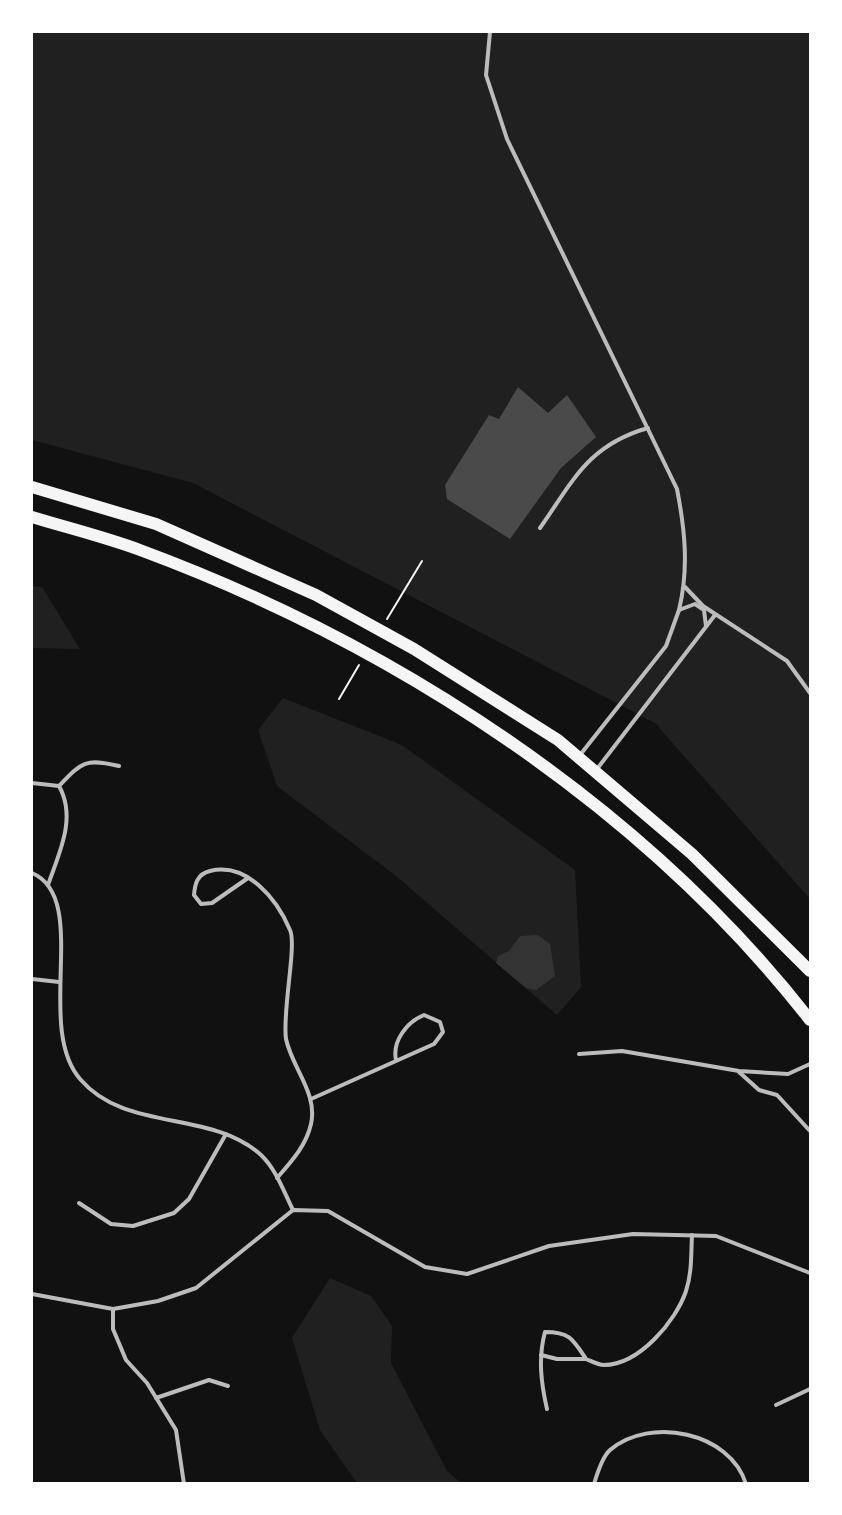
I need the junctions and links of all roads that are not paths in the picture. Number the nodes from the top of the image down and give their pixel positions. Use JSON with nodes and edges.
{"nodes":[{"id":1,"x":490,"y":32,"type":"edge"},
{"id":2,"x":648,"y":428,"type":"junction"},
{"id":3,"x":32,"y":487,"type":"edge"},
{"id":4,"x":32,"y":517,"type":"edge"},
{"id":5,"x":540,"y":528,"type":"dead end"},
{"id":6,"x":685,"y":587,"type":"junction"},
{"id":7,"x":679,"y":610,"type":"junction"},
{"id":8,"x":715,"y":615,"type":"junction"},
{"id":9,"x":706,"y":626,"type":"junction"},
{"id":10,"x":810,"y":693,"type":"edge"},
{"id":11,"x":578,"y":757,"type":"junction"},
{"id":12,"x":119,"y":766,"type":"dead end"},
{"id":13,"x":595,"y":772,"type":"junction"},
{"id":14,"x":32,"y":783,"type":"edge"},
{"id":15,"x":59,"y":786,"type":"junction"},
{"id":16,"x":32,"y":873,"type":"edge"},
{"id":17,"x":248,"y":878,"type":"junction"},
{"id":18,"x":48,"y":885,"type":"junction"},
{"id":19,"x":810,"y":971,"type":"edge"},
{"id":20,"x":32,"y":979,"type":"edge"},
{"id":21,"x":59,"y":982,"type":"junction"},
{"id":22,"x":810,"y":1020,"type":"edge"},
{"id":23,"x":579,"y":1054,"type":"dead end"},
{"id":24,"x":396,"y":1060,"type":"junction"},
{"id":25,"x":810,"y":1064,"type":"edge"},
{"id":26,"x":739,"y":1071,"type":"junction"},
{"id":27,"x":311,"y":1099,"type":"junction"},
{"id":28,"x":810,"y":1131,"type":"edge"},
{"id":29,"x":226,"y":1134,"type":"junction"},
{"id":30,"x":277,"y":1178,"type":"junction"},
{"id":31,"x":79,"y":1203,"type":"dead end"},
{"id":32,"x":293,"y":1210,"type":"junction"},
{"id":33,"x":692,"y":1235,"type":"junction"},
{"id":34,"x":810,"y":1273,"type":"edge"},
{"id":35,"x":32,"y":1294,"type":"edge"},
{"id":36,"x":113,"y":1309,"type":"junction"},
{"id":37,"x":541,"y":1355,"type":"junction"},
{"id":38,"x":586,"y":1359,"type":"junction"},
{"id":39,"x":228,"y":1386,"type":"dead end"},
{"id":40,"x":810,"y":1389,"type":"edge"},
{"id":41,"x":156,"y":1398,"type":"junction"},
{"id":42,"x":776,"y":1405,"type":"dead end"},
{"id":43,"x":547,"y":1409,"type":"dead end"},
{"id":44,"x":184,"y":1484,"type":"edge"},
{"id":45,"x":594,"y":1484,"type":"edge"},
{"id":46,"x":746,"y":1484,"type":"edge"}],
"edges":[{"from":1,"to":2,"type":"lane"},
{"from":2,"to":5,"type":"lane"},
{"from":2,"to":6,"type":"lane"},
{"from":3,"to":11,"type":"highway"},
{"from":4,"to":22,"type":"highway"},
{"from":6,"to":7,"type":"lane"},
{"from":6,"to":8,"type":"lane"},
{"from":7,"to":9,"type":"lane"},
{"from":7,"to":11,"type":"lane"},
{"from":8,"to":9,"type":"lane"},
{"from":8,"to":10,"type":"lane"},
{"from":9,"to":13,"type":"lane"},
{"from":11,"to":13,"type":"highway"},
{"from":12,"to":15,"type":"lane"},
{"from":13,"to":19,"type":"highway"},
{"from":14,"to":15,"type":"lane"},
{"from":15,"to":18,"type":"lane"},
{"from":16,"to":18,"type":"lane"},
{"from":17,"to":17,"type":"lane"},
{"from":17,"to":27,"type":"lane"},
{"from":18,"to":21,"type":"lane"},
{"from":20,"to":21,"type":"lane"},
{"from":21,"to":29,"type":"lane"},
{"from":23,"to":26,"type":"lane"},
{"from":24,"to":24,"type":"lane"},
{"from":24,"to":27,"type":"lane"},
{"from":25,"to":26,"type":"lane"},
{"from":26,"to":28,"type":"lane"},
{"from":27,"to":30,"type":"lane"},
{"from":29,"to":30,"type":"lane"},
{"from":29,"to":31,"type":"lane"},
{"from":30,"to":32,"type":"lane"},
{"from":32,"to":33,"type":"lane"},
{"from":32,"to":36,"type":"lane"},
{"from":33,"to":34,"type":"lane"},
{"from":33,"to":38,"type":"lane"},
{"from":35,"to":36,"type":"lane"},
{"from":36,"to":41,"type":"lane"},
{"from":37,"to":38,"type":"lane"},
{"from":37,"to":38,"type":"lane"},
{"from":37,"to":43,"type":"lane"},
{"from":39,"to":41,"type":"lane"},
{"from":40,"to":42,"type":"lane"},
{"from":41,"to":44,"type":"lane"},
{"from":45,"to":46,"type":"lane"}]}
